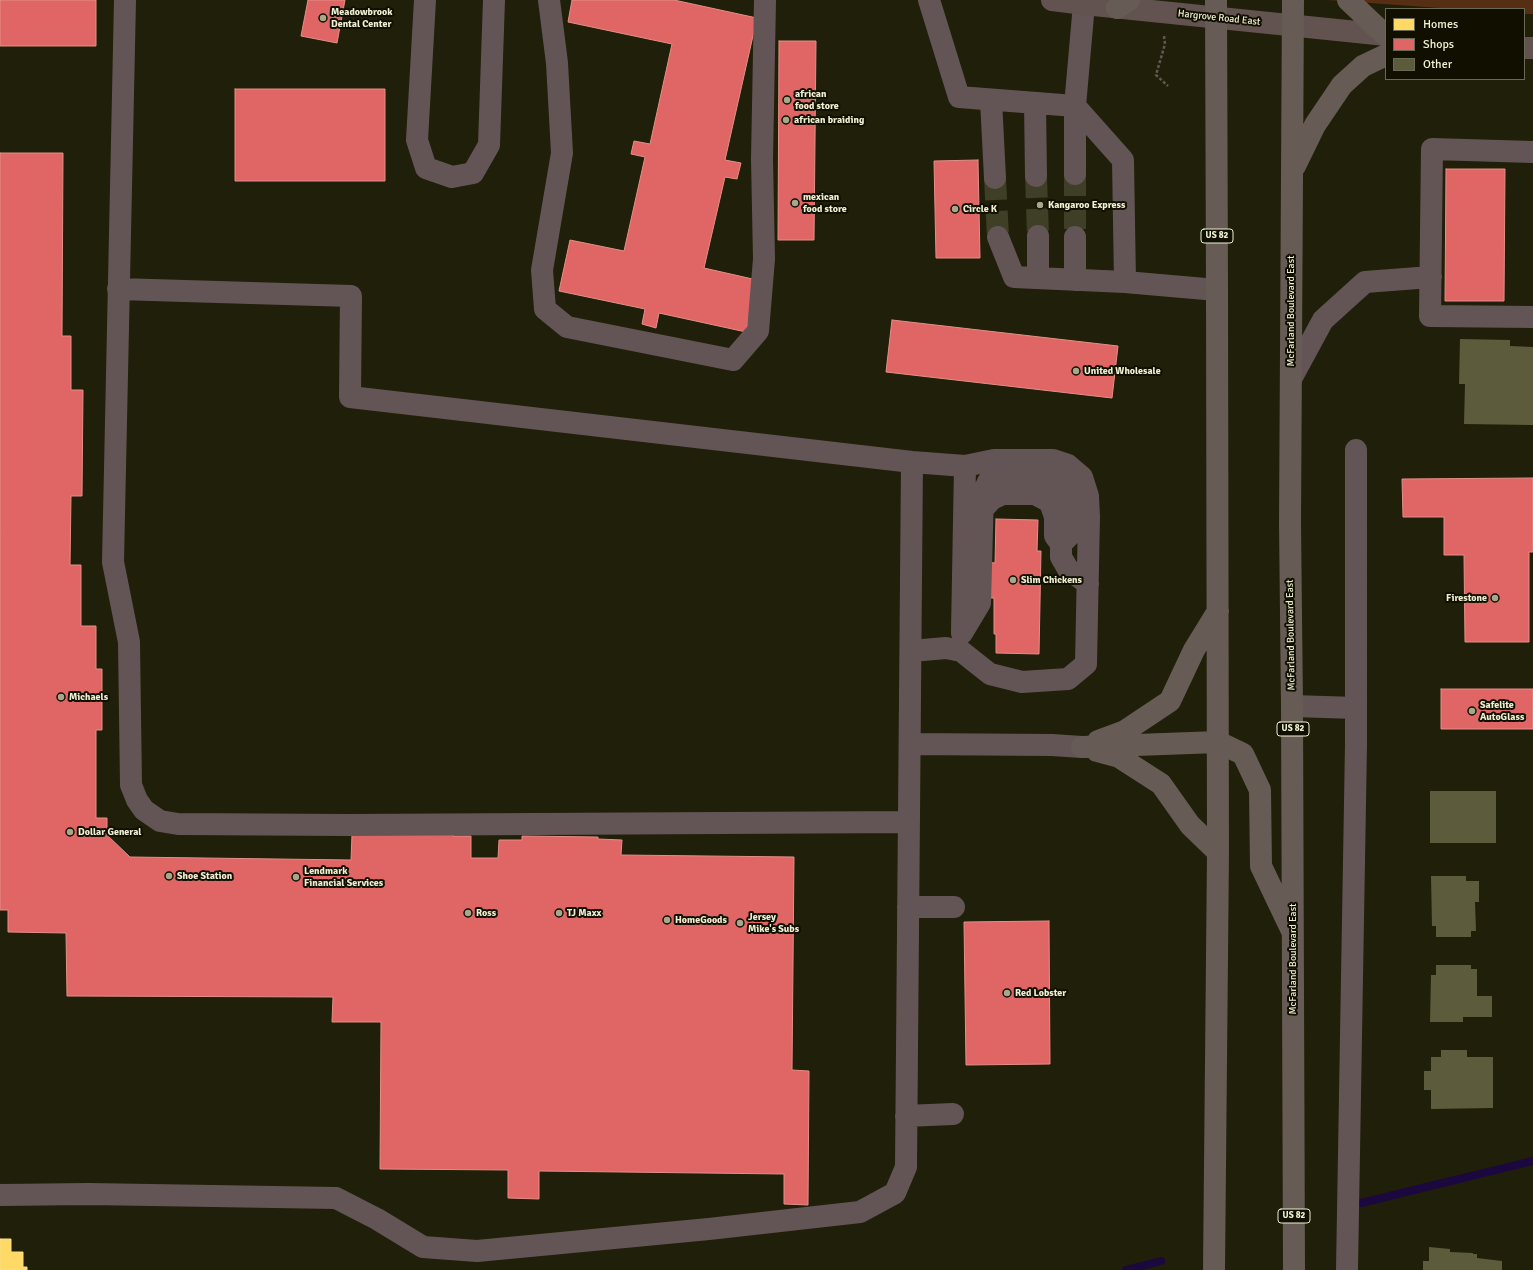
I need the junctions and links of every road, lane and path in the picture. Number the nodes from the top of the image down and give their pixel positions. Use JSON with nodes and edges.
{"nodes":[{"id":1,"x":125,"y":0,"type":"edge"},
{"id":2,"x":425,"y":0,"type":"edge"},
{"id":3,"x":494,"y":0,"type":"edge"},
{"id":4,"x":549,"y":0,"type":"edge"},
{"id":5,"x":766,"y":0,"type":"edge"},
{"id":6,"x":929,"y":0,"type":"edge"},
{"id":7,"x":1052,"y":0,"type":"edge"},
{"id":8,"x":1293,"y":0,"type":"edge"},
{"id":9,"x":1348,"y":0,"type":"edge"},
{"id":10,"x":1084,"y":4,"type":"junction"},
{"id":11,"x":1123,"y":4,"type":"edge"},
{"id":12,"x":1216,"y":8,"type":"edge"},
{"id":13,"x":1161,"y":12,"type":"junction"},
{"id":14,"x":1292,"y":26,"type":"junction"},
{"id":15,"x":1385,"y":41,"type":"edge"},
{"id":16,"x":1385,"y":42,"type":"edge"},
{"id":17,"x":1385,"y":43,"type":"edge"},
{"id":18,"x":1168,"y":86,"type":"dead end"},
{"id":19,"x":990,"y":100,"type":"junction"},
{"id":20,"x":1035,"y":103,"type":"junction"},
{"id":21,"x":1075,"y":106,"type":"junction"},
{"id":22,"x":1529,"y":152,"type":"edge"},
{"id":23,"x":1292,"y":173,"type":"junction"},
{"id":24,"x":1075,"y":174,"type":"tunnel mouth"},
{"id":25,"x":1036,"y":176,"type":"tunnel mouth"},
{"id":26,"x":995,"y":178,"type":"tunnel mouth"},
{"id":27,"x":1038,"y":236,"type":"tunnel mouth"},
{"id":28,"x":998,"y":237,"type":"tunnel mouth"},
{"id":29,"x":1075,"y":237,"type":"tunnel mouth"},
{"id":30,"x":1431,"y":277,"type":"junction"},
{"id":31,"x":1038,"y":278,"type":"junction"},
{"id":32,"x":1075,"y":280,"type":"junction"},
{"id":33,"x":1125,"y":282,"type":"junction"},
{"id":34,"x":118,"y":289,"type":"junction"},
{"id":35,"x":1218,"y":290,"type":"junction"},
{"id":36,"x":1533,"y":317,"type":"edge"},
{"id":37,"x":1291,"y":379,"type":"junction"},
{"id":38,"x":1356,"y":450,"type":"dead end"},
{"id":39,"x":912,"y":462,"type":"junction"},
{"id":40,"x":965,"y":466,"type":"junction"},
{"id":41,"x":1088,"y":584,"type":"junction"},
{"id":42,"x":1218,"y":611,"type":"junction"},
{"id":43,"x":962,"y":642,"type":"junction"},
{"id":44,"x":911,"y":651,"type":"junction"},
{"id":45,"x":1292,"y":706,"type":"junction"},
{"id":46,"x":1356,"y":708,"type":"junction"},
{"id":47,"x":1218,"y":742,"type":"junction"},
{"id":48,"x":910,"y":744,"type":"junction"},
{"id":49,"x":1082,"y":747,"type":"junction"},
{"id":50,"x":908,"y":822,"type":"junction"},
{"id":51,"x":1218,"y":852,"type":"junction"},
{"id":52,"x":908,"y":906,"type":"junction"},
{"id":53,"x":954,"y":906,"type":"dead end"},
{"id":54,"x":1294,"y":935,"type":"junction"},
{"id":55,"x":953,"y":1114,"type":"dead end"},
{"id":56,"x":906,"y":1116,"type":"junction"},
{"id":57,"x":0,"y":1195,"type":"edge"},
{"id":58,"x":1214,"y":1270,"type":"edge"},
{"id":59,"x":1294,"y":1270,"type":"edge"},
{"id":60,"x":1347,"y":1270,"type":"edge"}],
"edges":[{"from":1,"to":34,"type":"street"},
{"from":2,"to":3,"type":"street"},
{"from":4,"to":5,"type":"street"},
{"from":6,"to":19,"type":"street"},
{"from":7,"to":10,"type":"main road","name":"Hargrove Road East"},
{"from":8,"to":14,"type":"highway","name":"McFarland Boulevard East","number":"US 82"},
{"from":9,"to":15,"type":"highway"},
{"from":10,"to":11,"type":"main road","name":"Hargrove Road East"},
{"from":10,"to":21,"type":"street"},
{"from":11,"to":13,"type":"main road","name":"Hargrove Road East"},
{"from":12,"to":13,"type":"main road","name":"Hargrove Road East"},
{"from":12,"to":14,"type":"main road","name":"Hargrove Road East"},
{"from":12,"to":35,"type":"highway","number":"US 82"},
{"from":13,"to":18,"type":"path"},
{"from":14,"to":16,"type":"main road","name":"Hargrove Road East"},
{"from":14,"to":23,"type":"highway","name":"McFarland Boulevard East","number":"US 82"},
{"from":17,"to":23,"type":"highway"},
{"from":19,"to":20,"type":"street"},
{"from":19,"to":26,"type":"street"},
{"from":20,"to":21,"type":"street"},
{"from":20,"to":25,"type":"street"},
{"from":21,"to":24,"type":"street"},
{"from":21,"to":33,"type":"street"},
{"from":22,"to":30,"type":"street"},
{"from":23,"to":37,"type":"highway","name":"McFarland Boulevard East","number":"US 82"},
{"from":27,"to":31,"type":"street"},
{"from":28,"to":31,"type":"street"},
{"from":29,"to":32,"type":"street"},
{"from":30,"to":36,"type":"street"},
{"from":30,"to":37,"type":"street"},
{"from":31,"to":32,"type":"street"},
{"from":32,"to":33,"type":"street"},
{"from":33,"to":35,"type":"street"},
{"from":34,"to":39,"type":"street"},
{"from":34,"to":50,"type":"street"},
{"from":35,"to":42,"type":"highway","number":"US 82"},
{"from":37,"to":45,"type":"highway","name":"McFarland Boulevard East","number":"US 82"},
{"from":38,"to":46,"type":"street"},
{"from":39,"to":40,"type":"street"},
{"from":39,"to":44,"type":"street"},
{"from":40,"to":41,"type":"street"},
{"from":40,"to":43,"type":"street"},
{"from":41,"to":43,"type":"street"},
{"from":41,"to":43,"type":"street"},
{"from":42,"to":47,"type":"highway","number":"US 82"},
{"from":42,"to":49,"type":"highway"},
{"from":43,"to":44,"type":"street"},
{"from":44,"to":48,"type":"street"},
{"from":45,"to":46,"type":"street"},
{"from":45,"to":54,"type":"highway","name":"McFarland Boulevard East","number":"US 82"},
{"from":46,"to":60,"type":"street"},
{"from":47,"to":49,"type":"highway"},
{"from":47,"to":51,"type":"highway","number":"US 82"},
{"from":47,"to":54,"type":"highway"},
{"from":48,"to":49,"type":"street"},
{"from":48,"to":50,"type":"street"},
{"from":49,"to":51,"type":"highway"},
{"from":50,"to":52,"type":"street"},
{"from":51,"to":58,"type":"highway","number":"US 82"},
{"from":52,"to":53,"type":"street"},
{"from":52,"to":56,"type":"street"},
{"from":54,"to":59,"type":"highway","name":"McFarland Boulevard East","number":"US 82"},
{"from":55,"to":56,"type":"street"},
{"from":56,"to":57,"type":"street"}]}
